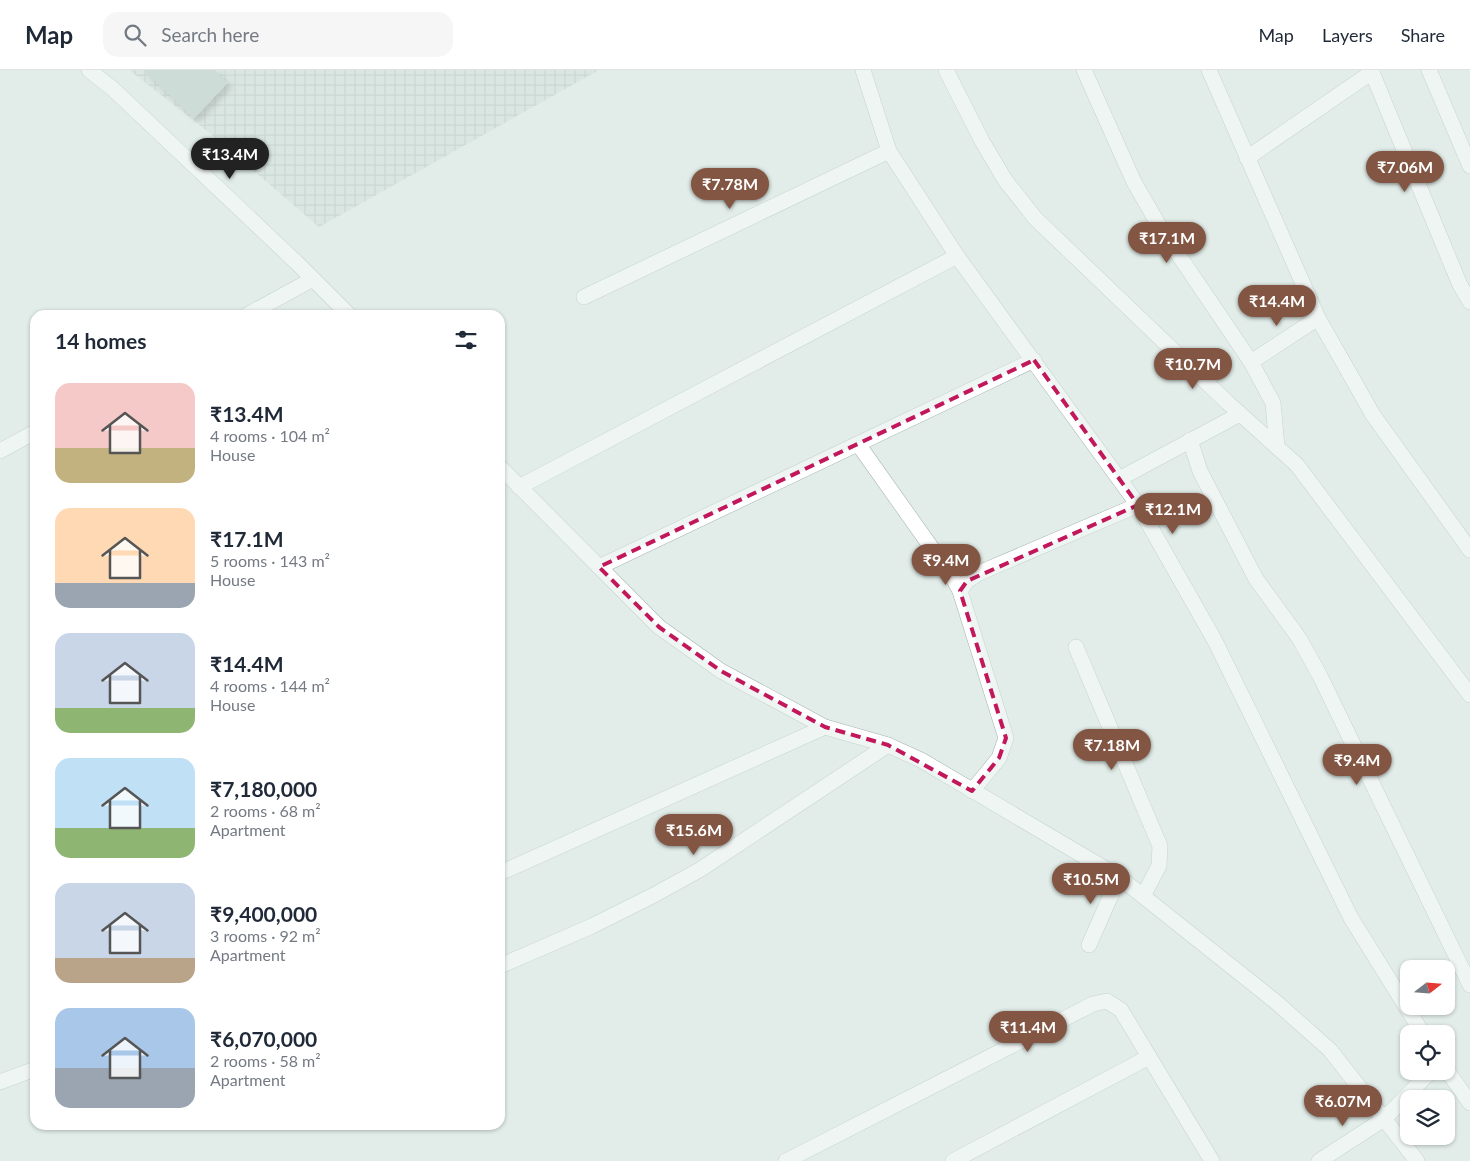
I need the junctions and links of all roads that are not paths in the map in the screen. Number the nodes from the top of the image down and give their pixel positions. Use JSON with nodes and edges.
{"nodes":[{"id":1,"x":89,"y":70,"type":"edge"},
{"id":2,"x":863,"y":70,"type":"edge"},
{"id":3,"x":946,"y":70,"type":"edge"},
{"id":4,"x":1084,"y":70,"type":"edge"},
{"id":5,"x":1209,"y":70,"type":"edge"},
{"id":6,"x":1429,"y":70,"type":"edge"},
{"id":7,"x":1371,"y":71,"type":"edge"},
{"id":8,"x":889,"y":151,"type":"junction"},
{"id":9,"x":1247,"y":158,"type":"junction"},
{"id":10,"x":1470,"y":166,"type":"edge"},
{"id":11,"x":957,"y":256,"type":"junction"},
{"id":12,"x":313,"y":279,"type":"junction"},
{"id":13,"x":584,"y":297,"type":"dead end"},
{"id":14,"x":1470,"y":302,"type":"edge"},
{"id":15,"x":256,"y":310,"type":"edge"},
{"id":16,"x":344,"y":310,"type":"edge"},
{"id":17,"x":1318,"y":318,"type":"junction"},
{"id":18,"x":1034,"y":360,"type":"junction"},
{"id":19,"x":1251,"y":362,"type":"junction"},
{"id":20,"x":1240,"y":414,"type":"junction"},
{"id":21,"x":30,"y":435,"type":"edge"},
{"id":22,"x":1190,"y":440,"type":"junction"},
{"id":23,"x":858,"y":444,"type":"junction"},
{"id":24,"x":1277,"y":446,"type":"junction"},
{"id":25,"x":0,"y":451,"type":"edge"},
{"id":26,"x":505,"y":472,"type":"edge"},
{"id":27,"x":1119,"y":479,"type":"junction"},
{"id":28,"x":519,"y":486,"type":"junction"},
{"id":29,"x":1138,"y":505,"type":"junction"},
{"id":30,"x":1470,"y":550,"type":"edge"},
{"id":31,"x":599,"y":566,"type":"junction"},
{"id":32,"x":960,"y":591,"type":"junction"},
{"id":33,"x":1076,"y":647,"type":"dead end"},
{"id":34,"x":1470,"y":695,"type":"edge"},
{"id":35,"x":825,"y":727,"type":"junction"},
{"id":36,"x":888,"y":745,"type":"junction"},
{"id":37,"x":972,"y":790,"type":"junction"},
{"id":38,"x":505,"y":870,"type":"edge"},
{"id":39,"x":1119,"y":877,"type":"junction"},
{"id":40,"x":1143,"y":896,"type":"junction"},
{"id":41,"x":1089,"y":945,"type":"dead end"},
{"id":42,"x":505,"y":964,"type":"edge"},
{"id":43,"x":1470,"y":985,"type":"edge"},
{"id":44,"x":1417,"y":1025,"type":"edge"},
{"id":45,"x":1149,"y":1057,"type":"junction"},
{"id":46,"x":30,"y":1071,"type":"edge"},
{"id":47,"x":1422,"y":1080,"type":"edge"},
{"id":48,"x":1454,"y":1080,"type":"edge"},
{"id":49,"x":0,"y":1082,"type":"edge"},
{"id":50,"x":1470,"y":1103,"type":"edge"},
{"id":51,"x":1384,"y":1119,"type":"junction"},
{"id":52,"x":786,"y":1161,"type":"edge"},
{"id":53,"x":953,"y":1161,"type":"edge"},
{"id":54,"x":1212,"y":1161,"type":"edge"},
{"id":55,"x":1319,"y":1161,"type":"edge"},
{"id":56,"x":1417,"y":1161,"type":"edge"}],
"edges":[{"from":1,"to":12,"type":"street"},
{"from":2,"to":8,"type":"street"},
{"from":3,"to":20,"type":"street"},
{"from":4,"to":19,"type":"street"},
{"from":5,"to":9,"type":"street"},
{"from":6,"to":10,"type":"street"},
{"from":7,"to":9,"type":"street"},
{"from":7,"to":14,"type":"street"},
{"from":8,"to":11,"type":"street"},
{"from":8,"to":13,"type":"street"},
{"from":9,"to":17,"type":"street"},
{"from":11,"to":18,"type":"street"},
{"from":11,"to":28,"type":"street"},
{"from":12,"to":15,"type":"street"},
{"from":12,"to":16,"type":"street"},
{"from":17,"to":19,"type":"street"},
{"from":17,"to":30,"type":"street"},
{"from":18,"to":23,"type":"street"},
{"from":18,"to":27,"type":"street"},
{"from":19,"to":24,"type":"street"},
{"from":20,"to":22,"type":"street"},
{"from":20,"to":24,"type":"street"},
{"from":21,"to":25,"type":"street"},
{"from":22,"to":27,"type":"street"},
{"from":22,"to":43,"type":"street"},
{"from":23,"to":31,"type":"street"},
{"from":23,"to":32,"type":"street"},
{"from":24,"to":34,"type":"street"},
{"from":26,"to":28,"type":"street"},
{"from":27,"to":29,"type":"street"},
{"from":28,"to":31,"type":"street"},
{"from":29,"to":32,"type":"street"},
{"from":29,"to":44,"type":"street"},
{"from":31,"to":35,"type":"street"},
{"from":32,"to":37,"type":"street"},
{"from":33,"to":40,"type":"street"},
{"from":35,"to":36,"type":"street"},
{"from":35,"to":38,"type":"street"},
{"from":36,"to":37,"type":"street"},
{"from":36,"to":42,"type":"street"},
{"from":37,"to":39,"type":"street"},
{"from":39,"to":40,"type":"street"},
{"from":39,"to":41,"type":"street"},
{"from":40,"to":51,"type":"street"},
{"from":45,"to":52,"type":"street"},
{"from":45,"to":53,"type":"street"},
{"from":45,"to":54,"type":"street"},
{"from":46,"to":49,"type":"street"},
{"from":47,"to":51,"type":"street"},
{"from":48,"to":50,"type":"street"},
{"from":51,"to":55,"type":"street"},
{"from":51,"to":56,"type":"street"}]}
